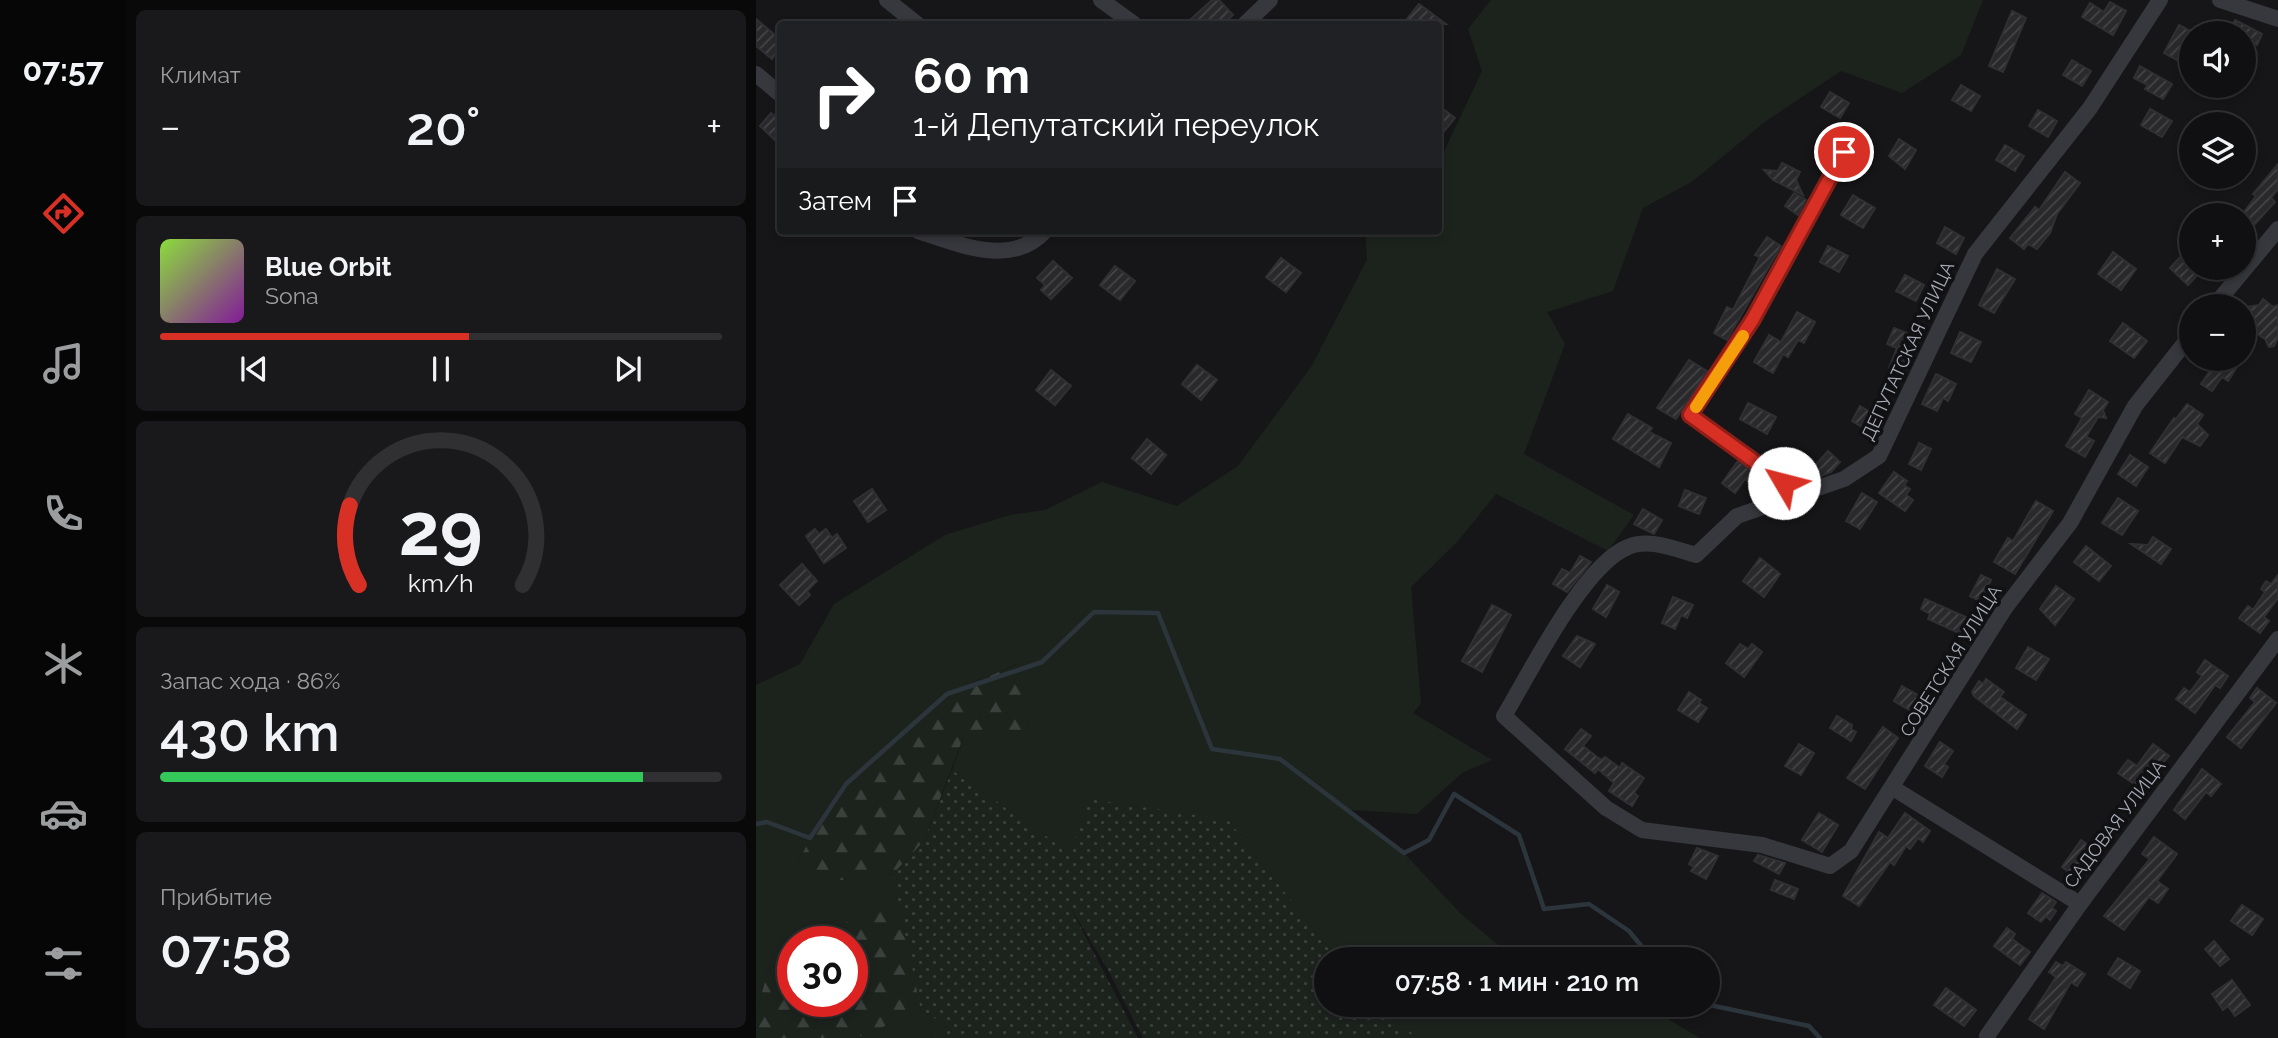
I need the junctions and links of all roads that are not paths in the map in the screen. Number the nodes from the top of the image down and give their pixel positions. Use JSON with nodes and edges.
{"nodes":[{"id":1,"x":887,"y":0,"type":"edge"},
{"id":2,"x":1101,"y":0,"type":"edge"},
{"id":3,"x":1270,"y":0,"type":"edge"},
{"id":4,"x":2160,"y":0,"type":"edge"},
{"id":5,"x":2220,"y":0,"type":"edge"},
{"id":6,"x":2278,"y":19,"type":"edge"},
{"id":7,"x":914,"y":21,"type":"edge"},
{"id":8,"x":1130,"y":21,"type":"edge"},
{"id":9,"x":1248,"y":21,"type":"edge"},
{"id":10,"x":756,"y":74,"type":"edge"},
{"id":11,"x":777,"y":92,"type":"edge"},
{"id":12,"x":1844,"y":152,"type":"dead end"},
{"id":13,"x":2278,"y":229,"type":"edge"},
{"id":14,"x":930,"y":235,"type":"edge"},
{"id":15,"x":1040,"y":235,"type":"edge"},
{"id":16,"x":2224,"y":294,"type":"edge"},
{"id":17,"x":2179,"y":350,"type":"edge"},
{"id":18,"x":1798,"y":495,"type":"junction"},
{"id":19,"x":2278,"y":639,"type":"edge"},
{"id":20,"x":1893,"y":788,"type":"junction"},
{"id":21,"x":1670,"y":831,"type":"joint"},
{"id":22,"x":2080,"y":904,"type":"junction"},
{"id":23,"x":1987,"y":1036,"type":"dead end"}],
"edges":[{"from":1,"to":7,"type":"street"},
{"from":2,"to":8,"type":"street"},
{"from":3,"to":9,"type":"street"},
{"from":4,"to":18,"type":"street","name":"ДЕПУТАТСКАЯ УЛИЦА"},
{"from":5,"to":6,"type":"street"},
{"from":10,"to":11,"type":"street"},
{"from":12,"to":18,"type":"street"},
{"from":13,"to":16,"type":"street"},
{"from":14,"to":15,"type":"street"},
{"from":17,"to":20,"type":"street","name":"СОВЕТСКАЯ УЛИЦА"},
{"from":18,"to":21,"type":"street","name":"ДЕПУТАТСКАЯ УЛИЦА"},
{"from":19,"to":22,"type":"street","name":"САДОВАЯ УЛИЦА"},
{"from":20,"to":21,"type":"street","name":"СОВЕТСКАЯ УЛИЦА"},
{"from":20,"to":22,"type":"street"},
{"from":22,"to":23,"type":"street","name":"САДОВАЯ УЛИЦА"}]}
